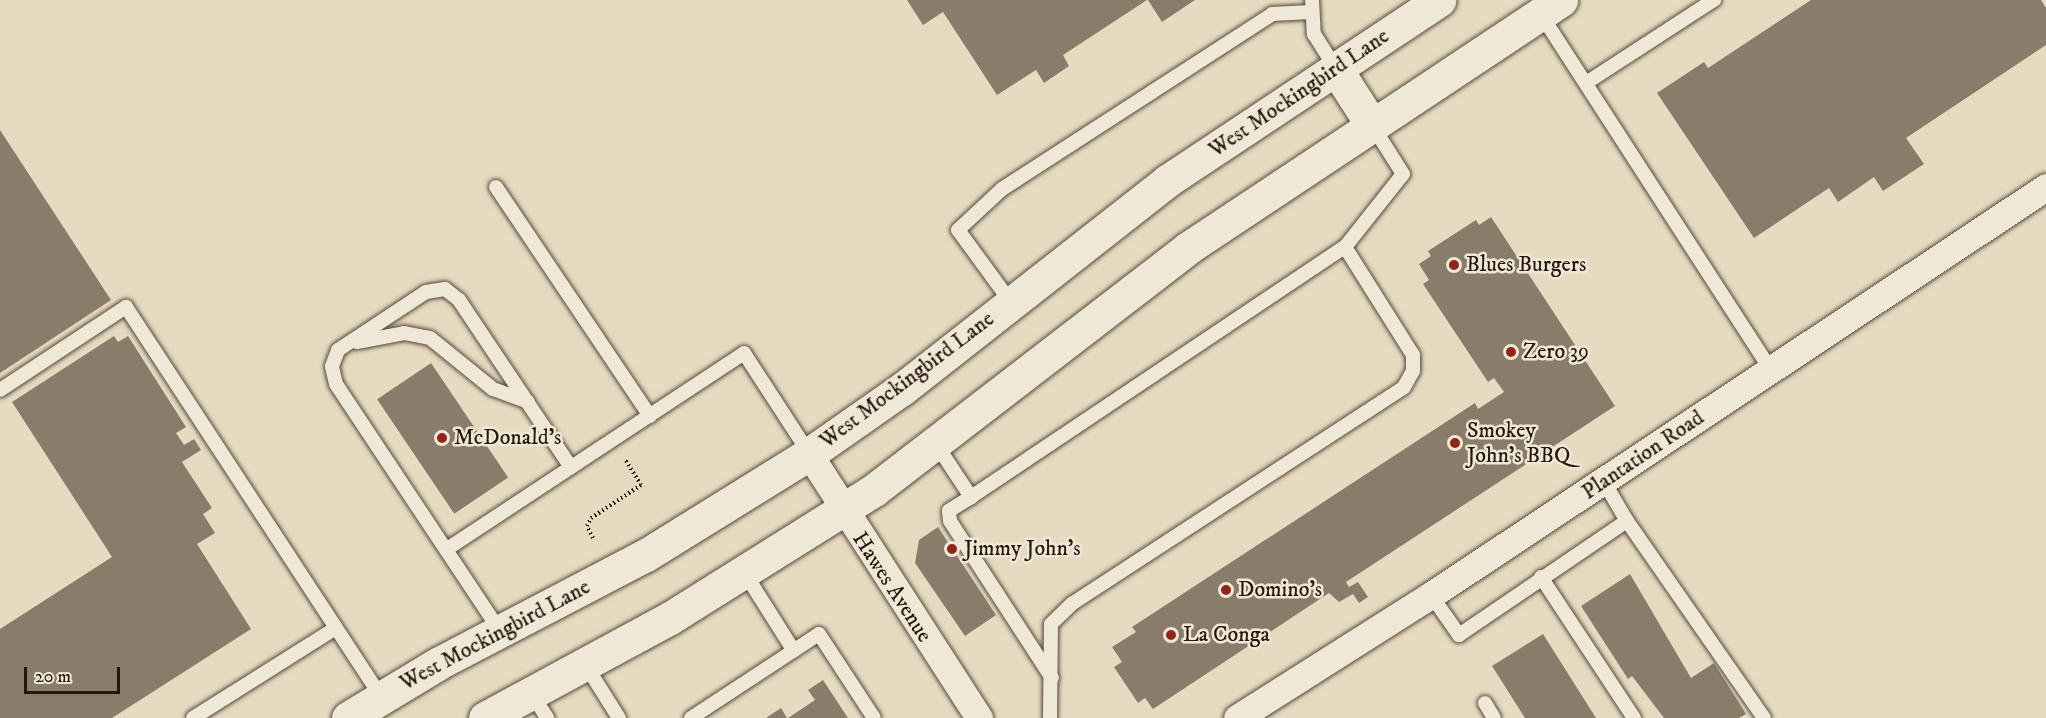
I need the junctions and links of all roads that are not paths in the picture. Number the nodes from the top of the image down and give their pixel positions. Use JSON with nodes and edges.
{"nodes":[{"id":1,"x":1439,"y":0,"type":"edge"},
{"id":2,"x":1714,"y":0,"type":"edge"},
{"id":3,"x":1311,"y":6,"type":"edge"},
{"id":4,"x":1551,"y":7,"type":"edge"},
{"id":5,"x":1336,"y":69,"type":"junction"},
{"id":6,"x":1586,"y":83,"type":"junction"},
{"id":7,"x":1372,"y":125,"type":"junction"},
{"id":8,"x":496,"y":187,"type":"dead end"},
{"id":9,"x":2046,"y":187,"type":"edge"},
{"id":10,"x":1345,"y":247,"type":"junction"},
{"id":11,"x":1010,"y":301,"type":"junction"},
{"id":12,"x":348,"y":344,"type":"junction"},
{"id":13,"x":1771,"y":370,"type":"junction"},
{"id":14,"x":0,"y":390,"type":"edge"},
{"id":15,"x":528,"y":402,"type":"junction"},
{"id":16,"x":650,"y":416,"type":"junction"},
{"id":17,"x":936,"y":444,"type":"junction"},
{"id":18,"x":809,"y":454,"type":"junction"},
{"id":19,"x":571,"y":468,"type":"junction"},
{"id":20,"x":1604,"y":482,"type":"junction"},
{"id":21,"x":971,"y":496,"type":"junction"},
{"id":22,"x":842,"y":511,"type":"junction"},
{"id":23,"x":1627,"y":521,"type":"junction"},
{"id":24,"x":447,"y":549,"type":"junction"},
{"id":25,"x":744,"y":572,"type":"junction"},
{"id":26,"x":1541,"y":577,"type":"junction"},
{"id":27,"x":1431,"y":595,"type":"junction"},
{"id":28,"x":336,"y":628,"type":"junction"},
{"id":29,"x":500,"y":631,"type":"junction"},
{"id":30,"x":794,"y":651,"type":"junction"},
{"id":31,"x":585,"y":664,"type":"junction"},
{"id":32,"x":1053,"y":680,"type":"junction"},
{"id":33,"x":381,"y":697,"type":"junction"},
{"id":34,"x":1485,"y":703,"type":"dead end"},
{"id":35,"x":539,"y":706,"type":"edge"},
{"id":36,"x":193,"y":718,"type":"edge"},
{"id":37,"x":348,"y":718,"type":"edge"},
{"id":38,"x":485,"y":718,"type":"edge"},
{"id":39,"x":619,"y":718,"type":"edge"},
{"id":40,"x":691,"y":718,"type":"edge"},
{"id":41,"x":874,"y":718,"type":"edge"},
{"id":42,"x":978,"y":718,"type":"edge"},
{"id":43,"x":1050,"y":718,"type":"edge"},
{"id":44,"x":1237,"y":718,"type":"edge"},
{"id":45,"x":1494,"y":718,"type":"edge"},
{"id":46,"x":1634,"y":718,"type":"edge"},
{"id":47,"x":1764,"y":718,"type":"edge"}],
"edges":[{"from":1,"to":5,"type":"main road","name":"West Mockingbird Lane"},
{"from":2,"to":6,"type":"lane"},
{"from":3,"to":5,"type":"lane"},
{"from":3,"to":11,"type":"lane"},
{"from":4,"to":6,"type":"lane"},
{"from":4,"to":7,"type":"main road"},
{"from":5,"to":7,"type":"main road"},
{"from":5,"to":11,"type":"main road","name":"West Mockingbird Lane"},
{"from":6,"to":13,"type":"lane"},
{"from":7,"to":10,"type":"lane"},
{"from":7,"to":17,"type":"main road"},
{"from":8,"to":16,"type":"lane"},
{"from":9,"to":13,"type":"street","name":"Plantation Road"},
{"from":10,"to":21,"type":"lane"},
{"from":10,"to":32,"type":"lane"},
{"from":11,"to":18,"type":"main road","name":"West Mockingbird Lane"},
{"from":12,"to":15,"type":"lane"},
{"from":12,"to":15,"type":"lane"},
{"from":12,"to":24,"type":"lane"},
{"from":13,"to":20,"type":"street","name":"Plantation Road"},
{"from":14,"to":28,"type":"lane"},
{"from":15,"to":19,"type":"lane"},
{"from":16,"to":18,"type":"lane"},
{"from":16,"to":19,"type":"lane"},
{"from":17,"to":21,"type":"lane"},
{"from":17,"to":22,"type":"main road"},
{"from":18,"to":22,"type":"street","name":"Hawes Avenue"},
{"from":18,"to":29,"type":"main road","name":"West Mockingbird Lane"},
{"from":19,"to":24,"type":"lane"},
{"from":20,"to":23,"type":"lane"},
{"from":20,"to":27,"type":"street","name":"Plantation Road"},
{"from":21,"to":32,"type":"lane"},
{"from":22,"to":25,"type":"main road"},
{"from":22,"to":42,"type":"street","name":"Hawes Avenue"},
{"from":23,"to":26,"type":"lane"},
{"from":23,"to":47,"type":"lane"},
{"from":24,"to":29,"type":"lane"},
{"from":25,"to":30,"type":"lane"},
{"from":25,"to":31,"type":"main road"},
{"from":26,"to":27,"type":"lane"},
{"from":26,"to":46,"type":"lane"},
{"from":27,"to":44,"type":"street","name":"Plantation Road"},
{"from":28,"to":33,"type":"lane"},
{"from":28,"to":36,"type":"lane"},
{"from":29,"to":33,"type":"main road","name":"West Mockingbird Lane"},
{"from":30,"to":40,"type":"lane"},
{"from":30,"to":41,"type":"lane"},
{"from":31,"to":35,"type":"main road"},
{"from":31,"to":39,"type":"lane"},
{"from":32,"to":43,"type":"lane"},
{"from":33,"to":37,"type":"main road","name":"West Mockingbird Lane"},
{"from":34,"to":45,"type":"lane"},
{"from":35,"to":38,"type":"main road"}]}
